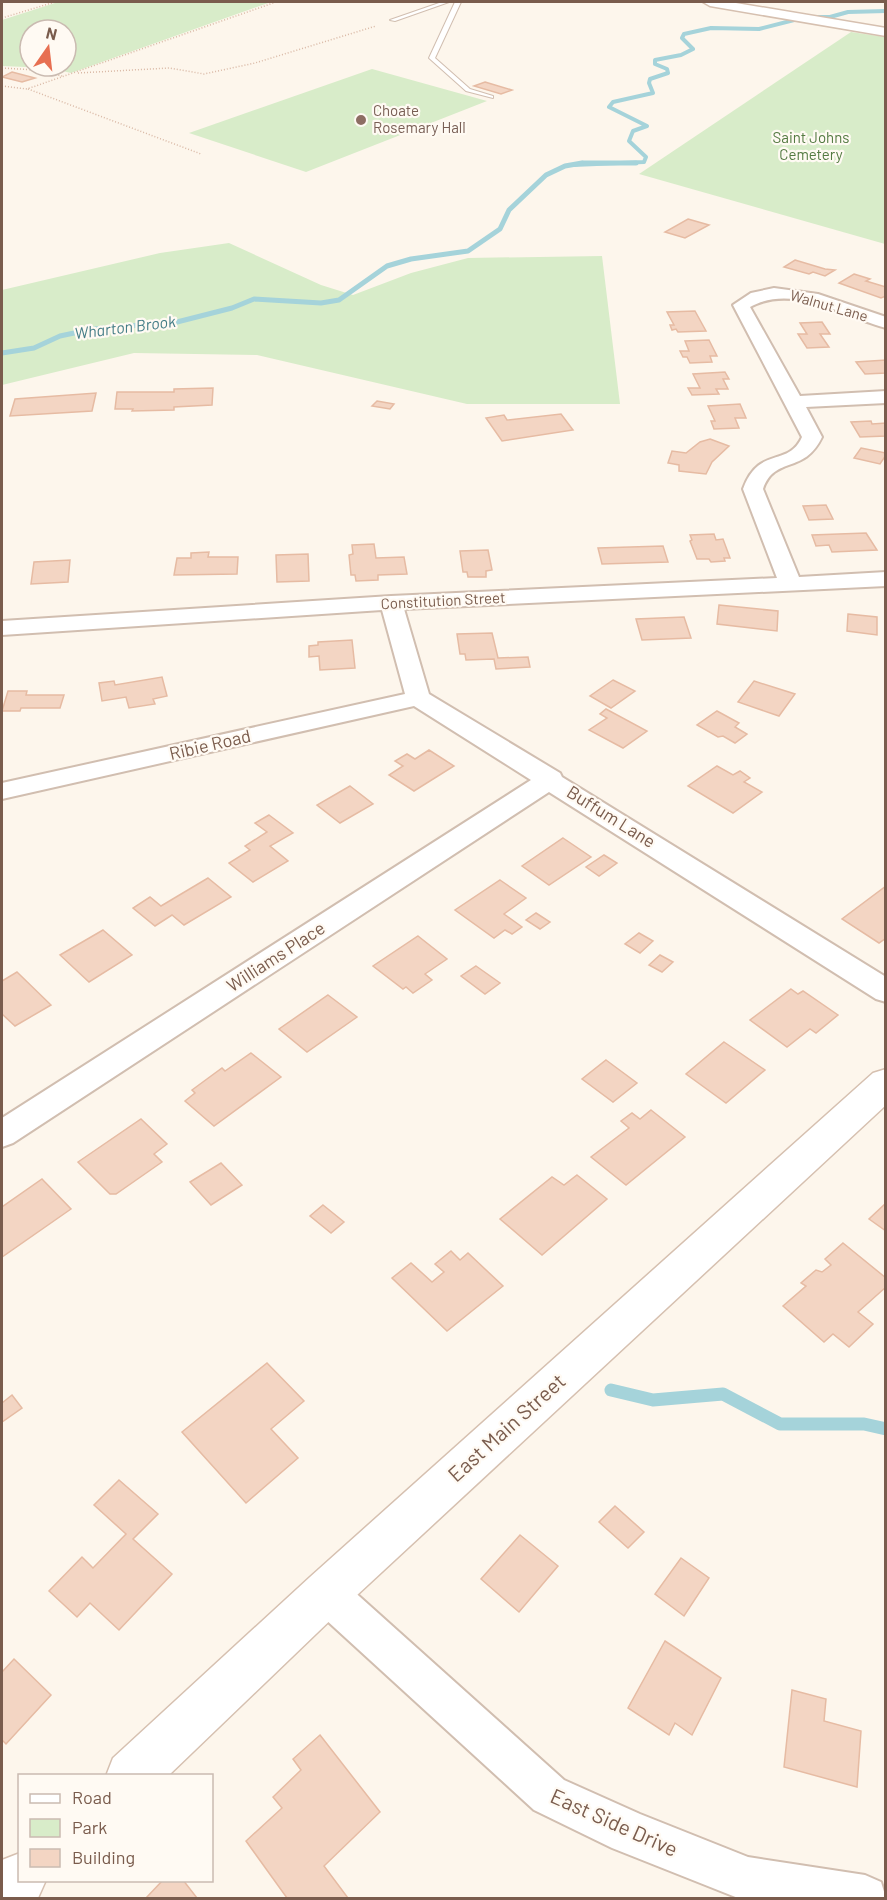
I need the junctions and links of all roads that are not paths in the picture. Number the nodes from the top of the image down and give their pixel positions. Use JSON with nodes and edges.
{"nodes":[{"id":1,"x":446,"y":2,"type":"edge"},
{"id":2,"x":458,"y":2,"type":"edge"},
{"id":3,"x":710,"y":2,"type":"edge"},
{"id":4,"x":393,"y":20,"type":"road end"},
{"id":5,"x":885,"y":32,"type":"edge"},
{"id":6,"x":491,"y":97,"type":"dead end"},
{"id":7,"x":885,"y":323,"type":"edge"},
{"id":8,"x":885,"y":397,"type":"edge"},
{"id":9,"x":794,"y":402,"type":"junction"},
{"id":10,"x":885,"y":579,"type":"edge"},
{"id":11,"x":791,"y":585,"type":"junction"},
{"id":12,"x":391,"y":603,"type":"junction"},
{"id":13,"x":2,"y":628,"type":"edge"},
{"id":14,"x":418,"y":698,"type":"junction"},
{"id":15,"x":551,"y":779,"type":"junction"},
{"id":16,"x":2,"y":791,"type":"edge"},
{"id":17,"x":885,"y":991,"type":"edge"},
{"id":18,"x":885,"y":1083,"type":"edge"},
{"id":19,"x":2,"y":1134,"type":"edge"},
{"id":20,"x":326,"y":1593,"type":"junction"},
{"id":21,"x":133,"y":1774,"type":"edge"},
{"id":22,"x":18,"y":1882,"type":"edge"},
{"id":23,"x":2,"y":1898,"type":"edge"},
{"id":24,"x":864,"y":1899,"type":"edge"}],
"edges":[{"from":1,"to":4,"type":"lane"},
{"from":2,"to":6,"type":"lane"},
{"from":3,"to":5,"type":"main road"},
{"from":7,"to":9,"type":"street","name":"Walnut Lane"},
{"from":8,"to":9,"type":"street"},
{"from":9,"to":11,"type":"street","name":"Walnut Lane"},
{"from":10,"to":11,"type":"street","name":"Constitution Street"},
{"from":11,"to":12,"type":"street","name":"Constitution Street"},
{"from":12,"to":13,"type":"street","name":"Constitution Street"},
{"from":12,"to":14,"type":"street"},
{"from":14,"to":15,"type":"street","name":"Buffum Lane"},
{"from":14,"to":16,"type":"street","name":"Ribie Road"},
{"from":15,"to":17,"type":"street","name":"Buffum Lane"},
{"from":15,"to":19,"type":"street","name":"Williams Place"},
{"from":18,"to":20,"type":"main road","name":"East Main Street"},
{"from":20,"to":21,"type":"main road","name":"East Main Street"},
{"from":20,"to":24,"type":"street","name":"East Side Drive"},
{"from":22,"to":23,"type":"main road"}]}
